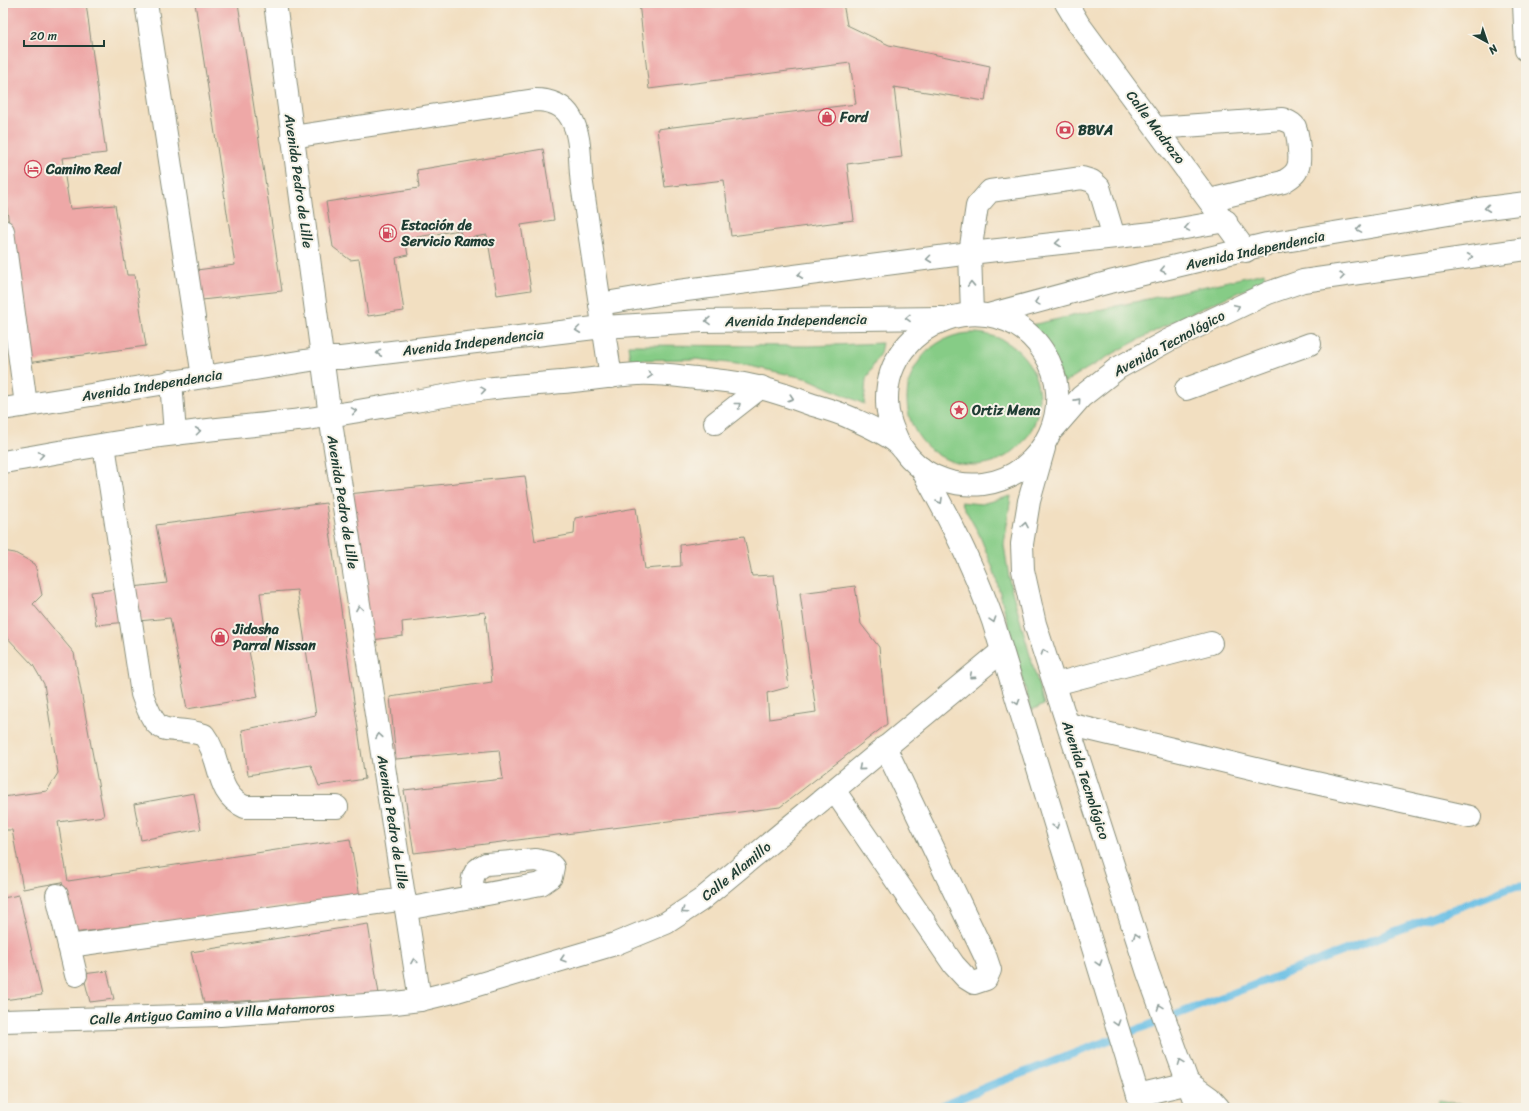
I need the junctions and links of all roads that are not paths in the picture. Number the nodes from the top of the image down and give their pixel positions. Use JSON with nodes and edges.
{"nodes":[{"id":1,"x":146,"y":3,"type":"edge"},
{"id":2,"x":275,"y":3,"type":"edge"},
{"id":3,"x":1066,"y":3,"type":"edge"},
{"id":4,"x":1524,"y":3,"type":"edge"},
{"id":5,"x":1526,"y":50,"type":"edge"},
{"id":6,"x":1156,"y":128,"type":"junction"},
{"id":7,"x":292,"y":137,"type":"junction"},
{"id":8,"x":1210,"y":200,"type":"junction"},
{"id":9,"x":1526,"y":203,"type":"edge"},
{"id":10,"x":1226,"y":221,"type":"junction"},
{"id":11,"x":3,"y":231,"type":"edge"},
{"id":12,"x":1114,"y":237,"type":"junction"},
{"id":13,"x":1526,"y":249,"type":"edge"},
{"id":14,"x":1246,"y":251,"type":"junction"},
{"id":15,"x":970,"y":253,"type":"junction"},
{"id":16,"x":600,"y":304,"type":"junction"},
{"id":17,"x":980,"y":314,"type":"junction"},
{"id":18,"x":947,"y":318,"type":"junction"},
{"id":19,"x":603,"y":327,"type":"junction"},
{"id":20,"x":1310,"y":344,"type":"dead end"},
{"id":21,"x":323,"y":358,"type":"junction"},
{"id":22,"x":203,"y":377,"type":"junction"},
{"id":23,"x":611,"y":377,"type":"junction"},
{"id":24,"x":171,"y":381,"type":"junction"},
{"id":25,"x":761,"y":387,"type":"junction"},
{"id":26,"x":1186,"y":389,"type":"dead end"},
{"id":27,"x":26,"y":405,"type":"junction"},
{"id":28,"x":3,"y":408,"type":"edge"},
{"id":29,"x":330,"y":416,"type":"junction"},
{"id":30,"x":715,"y":423,"type":"dead end"},
{"id":31,"x":175,"y":434,"type":"junction"},
{"id":32,"x":1048,"y":438,"type":"junction"},
{"id":33,"x":899,"y":443,"type":"junction"},
{"id":34,"x":104,"y":445,"type":"junction"},
{"id":35,"x":3,"y":462,"type":"edge"},
{"id":36,"x":920,"y":468,"type":"junction"},
{"id":37,"x":1211,"y":643,"type":"dead end"},
{"id":38,"x":1002,"y":651,"type":"junction"},
{"id":39,"x":1055,"y":684,"type":"junction"},
{"id":40,"x":1068,"y":724,"type":"junction"},
{"id":41,"x":885,"y":747,"type":"junction"},
{"id":42,"x":834,"y":790,"type":"junction"},
{"id":43,"x":337,"y":807,"type":"dead end"},
{"id":44,"x":1470,"y":817,"type":"dead end"},
{"id":45,"x":57,"y":895,"type":"dead end"},
{"id":46,"x":472,"y":896,"type":"dead end"},
{"id":47,"x":405,"y":904,"type":"junction"},
{"id":48,"x":69,"y":946,"type":"junction"},
{"id":49,"x":76,"y":974,"type":"dead end"},
{"id":50,"x":420,"y":1000,"type":"junction"},
{"id":51,"x":3,"y":1021,"type":"edge"},
{"id":52,"x":1189,"y":1083,"type":"junction"},
{"id":53,"x":1140,"y":1102,"type":"edge"},
{"id":54,"x":1197,"y":1108,"type":"edge"},
{"id":55,"x":1218,"y":1108,"type":"edge"}],
"edges":[{"from":1,"to":22,"type":"main road"},
{"from":2,"to":7,"type":"main road","name":"Avenida Pedro de Lille"},
{"from":3,"to":6,"type":"main road","name":"Calle Madrazo"},
{"from":4,"to":5,"type":"main road"},
{"from":6,"to":8,"type":"main road","name":"Calle Madrazo"},
{"from":6,"to":8,"type":"main road"},
{"from":7,"to":16,"type":"main road"},
{"from":7,"to":21,"type":"main road","name":"Avenida Pedro de Lille"},
{"from":8,"to":10,"type":"main road","name":"Calle Madrazo"},
{"from":9,"to":14,"type":"main road","name":"Avenida Independencia","one_way":true},
{"from":10,"to":12,"type":"main road","one_way":true},
{"from":10,"to":14,"type":"main road","name":"Calle Madrazo"},
{"from":11,"to":27,"type":"main road"},
{"from":12,"to":15,"type":"main road","one_way":true},
{"from":12,"to":15,"type":"main road"},
{"from":32,"to":13,"type":"main road","name":"Avenida Tecnológico","one_way":true},
{"from":14,"to":17,"type":"main road","name":"Avenida Independencia","one_way":true},
{"from":15,"to":16,"type":"main road","one_way":true},
{"from":17,"to":15,"type":"main road","one_way":true},
{"from":16,"to":19,"type":"main road"},
{"from":17,"to":18,"type":"main road","name":"Avenida Independencia"},
{"from":17,"to":32,"type":"main road"},
{"from":18,"to":19,"type":"main road","name":"Avenida Independencia","one_way":true},
{"from":18,"to":33,"type":"main road"},
{"from":19,"to":21,"type":"main road","name":"Avenida Independencia","one_way":true},
{"from":19,"to":23,"type":"main road"},
{"from":20,"to":26,"type":"main road"},
{"from":21,"to":22,"type":"main road","name":"Avenida Independencia"},
{"from":21,"to":29,"type":"main road","name":"Avenida Pedro de Lille"},
{"from":22,"to":24,"type":"main road","name":"Avenida Independencia"},
{"from":23,"to":25,"type":"main road","one_way":true},
{"from":29,"to":23,"type":"main road","one_way":true},
{"from":24,"to":27,"type":"main road","name":"Avenida Independencia"},
{"from":24,"to":31,"type":"main road"},
{"from":30,"to":25,"type":"main road","one_way":true},
{"from":25,"to":33,"type":"main road","one_way":true},
{"from":27,"to":28,"type":"main road","name":"Avenida Independencia"},
{"from":31,"to":29,"type":"main road","one_way":true},
{"from":47,"to":29,"type":"main road","name":"Avenida Pedro de Lille","one_way":true},
{"from":31,"to":34,"type":"main road"},
{"from":32,"to":36,"type":"main road"},
{"from":39,"to":32,"type":"main road","name":"Avenida Tecnológico","one_way":true},
{"from":33,"to":36,"type":"main road"},
{"from":35,"to":34,"type":"main road","one_way":true},
{"from":34,"to":43,"type":"main road"},
{"from":36,"to":38,"type":"main road","one_way":true},
{"from":37,"to":39,"type":"main road"},
{"from":38,"to":41,"type":"main road","name":"Calle Alamillo","one_way":true},
{"from":38,"to":53,"type":"main road","one_way":true},
{"from":39,"to":40,"type":"main road","name":"Avenida Tecnológico"},
{"from":40,"to":44,"type":"main road"},
{"from":52,"to":40,"type":"main road","name":"Avenida Tecnológico","one_way":true},
{"from":41,"to":42,"type":"main road","name":"Calle Alamillo","one_way":true},
{"from":41,"to":42,"type":"main road"},
{"from":42,"to":50,"type":"main road","name":"Calle Alamillo","one_way":true},
{"from":45,"to":48,"type":"main road"},
{"from":46,"to":47,"type":"main road"},
{"from":47,"to":48,"type":"main road"},
{"from":50,"to":47,"type":"main road","name":"Avenida Pedro de Lille","one_way":true},
{"from":48,"to":49,"type":"main road"},
{"from":50,"to":51,"type":"main road","name":"Calle Antiguo Camino a Villa Matamoros"},
{"from":52,"to":53,"type":"main road"},
{"from":52,"to":54,"type":"main road","name":"Avenida Tecnológico"},
{"from":52,"to":55,"type":"main road"}]}
